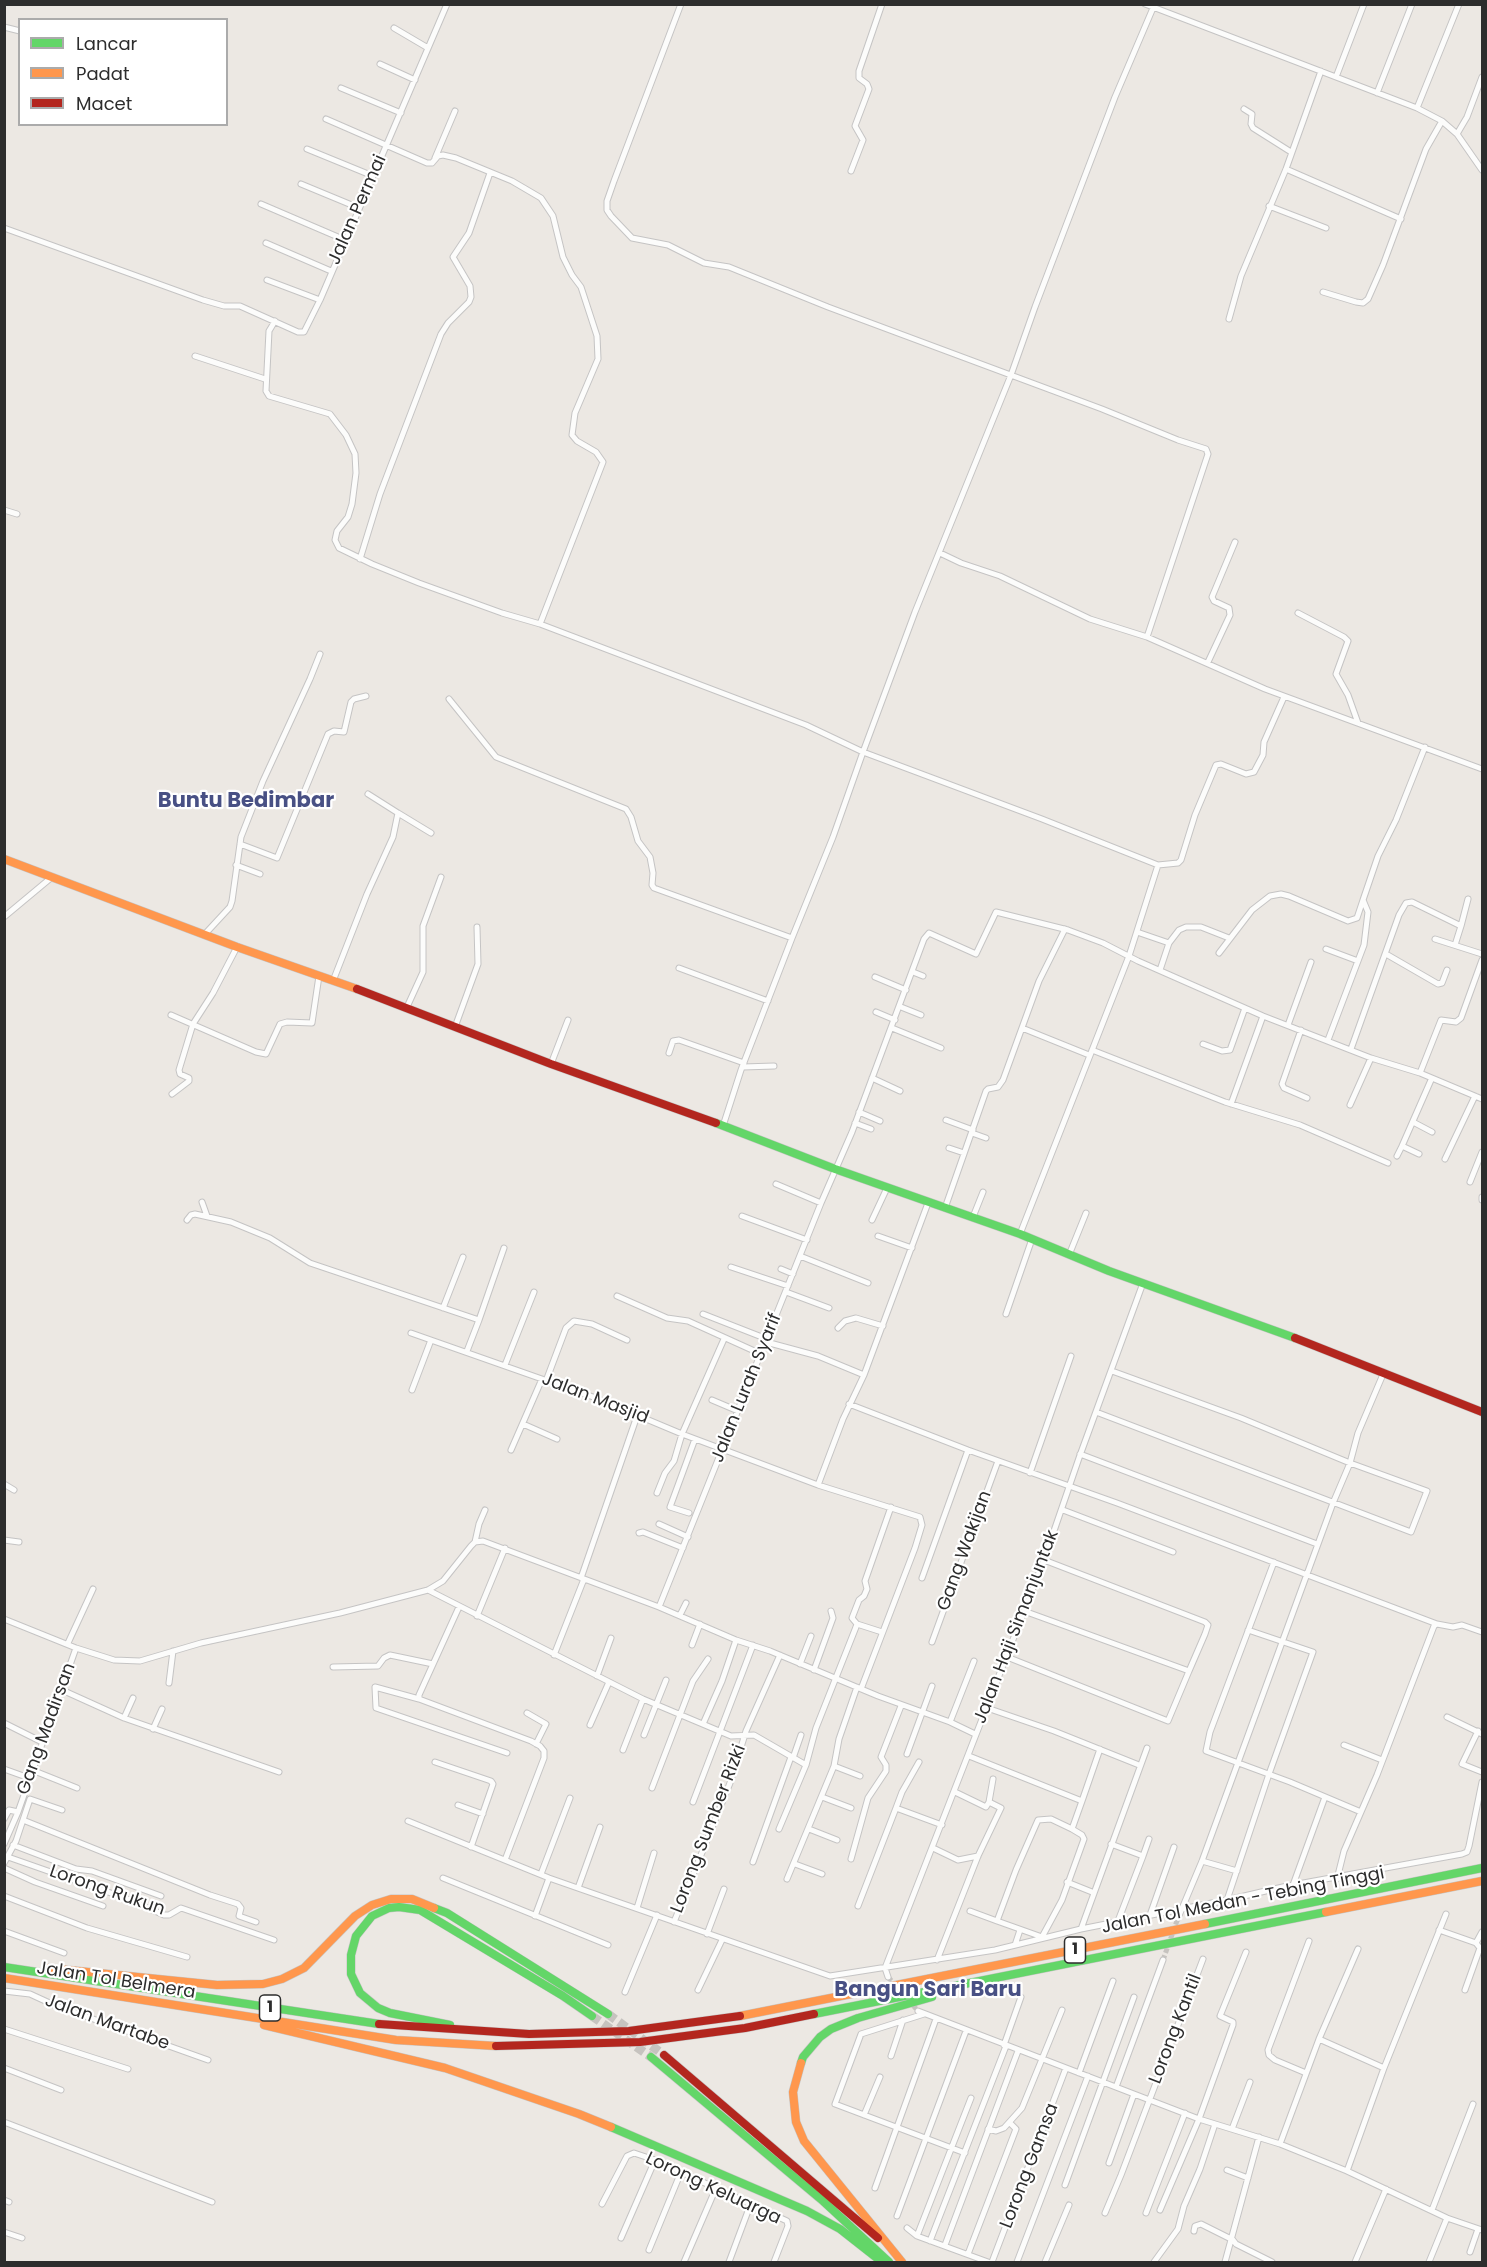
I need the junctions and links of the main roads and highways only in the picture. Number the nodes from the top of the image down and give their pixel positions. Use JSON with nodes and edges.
{"nodes":[{"id":1,"x":4,"y":859,"type":"edge"},
{"id":2,"x":1482,"y":1412,"type":"edge"},
{"id":3,"x":1482,"y":1868,"type":"edge"},
{"id":4,"x":1482,"y":1881,"type":"edge"},
{"id":5,"x":8,"y":1968,"type":"edge"},
{"id":6,"x":4,"y":1978,"type":"edge"},
{"id":7,"x":968,"y":1985,"type":"junction"},
{"id":8,"x":223,"y":2014,"type":"junction"},
{"id":9,"x":608,"y":2014,"type":"tunnel mouth"},
{"id":10,"x":592,"y":2016,"type":"tunnel mouth"},
{"id":11,"x":529,"y":2034,"type":"junction"},
{"id":12,"x":664,"y":2055,"type":"tunnel mouth"},
{"id":13,"x":651,"y":2057,"type":"tunnel mouth"},
{"id":14,"x":895,"y":2254,"type":"junction"},
{"id":15,"x":882,"y":2262,"type":"edge"},
{"id":16,"x":889,"y":2262,"type":"edge"},
{"id":17,"x":902,"y":2262,"type":"edge"}],
"edges":[{"from":1,"to":2,"type":"main road"},
{"from":3,"to":11,"type":"main road","name":"Jalan Tol Medan - Tebing Tinggi","number":"1"},
{"from":4,"to":7,"type":"main road","name":"Jalan Tol Medan - Tebing Tinggi","number":"1"},
{"from":5,"to":9,"type":"main road"},
{"from":5,"to":11,"type":"main road","name":"Jalan Tol Medan - Tebing Tinggi","number":"1"},
{"from":6,"to":8,"type":"main road","name":"Jalan Tol Belmera","number":"1"},
{"from":7,"to":8,"type":"main road","name":"Jalan Tol Medan - Tebing Tinggi","number":"1"},
{"from":7,"to":14,"type":"main road"},
{"from":8,"to":15,"type":"main road"},
{"from":10,"to":11,"type":"main road"},
{"from":12,"to":14,"type":"main road"},
{"from":13,"to":16,"type":"main road"},
{"from":14,"to":17,"type":"main road"}]}
